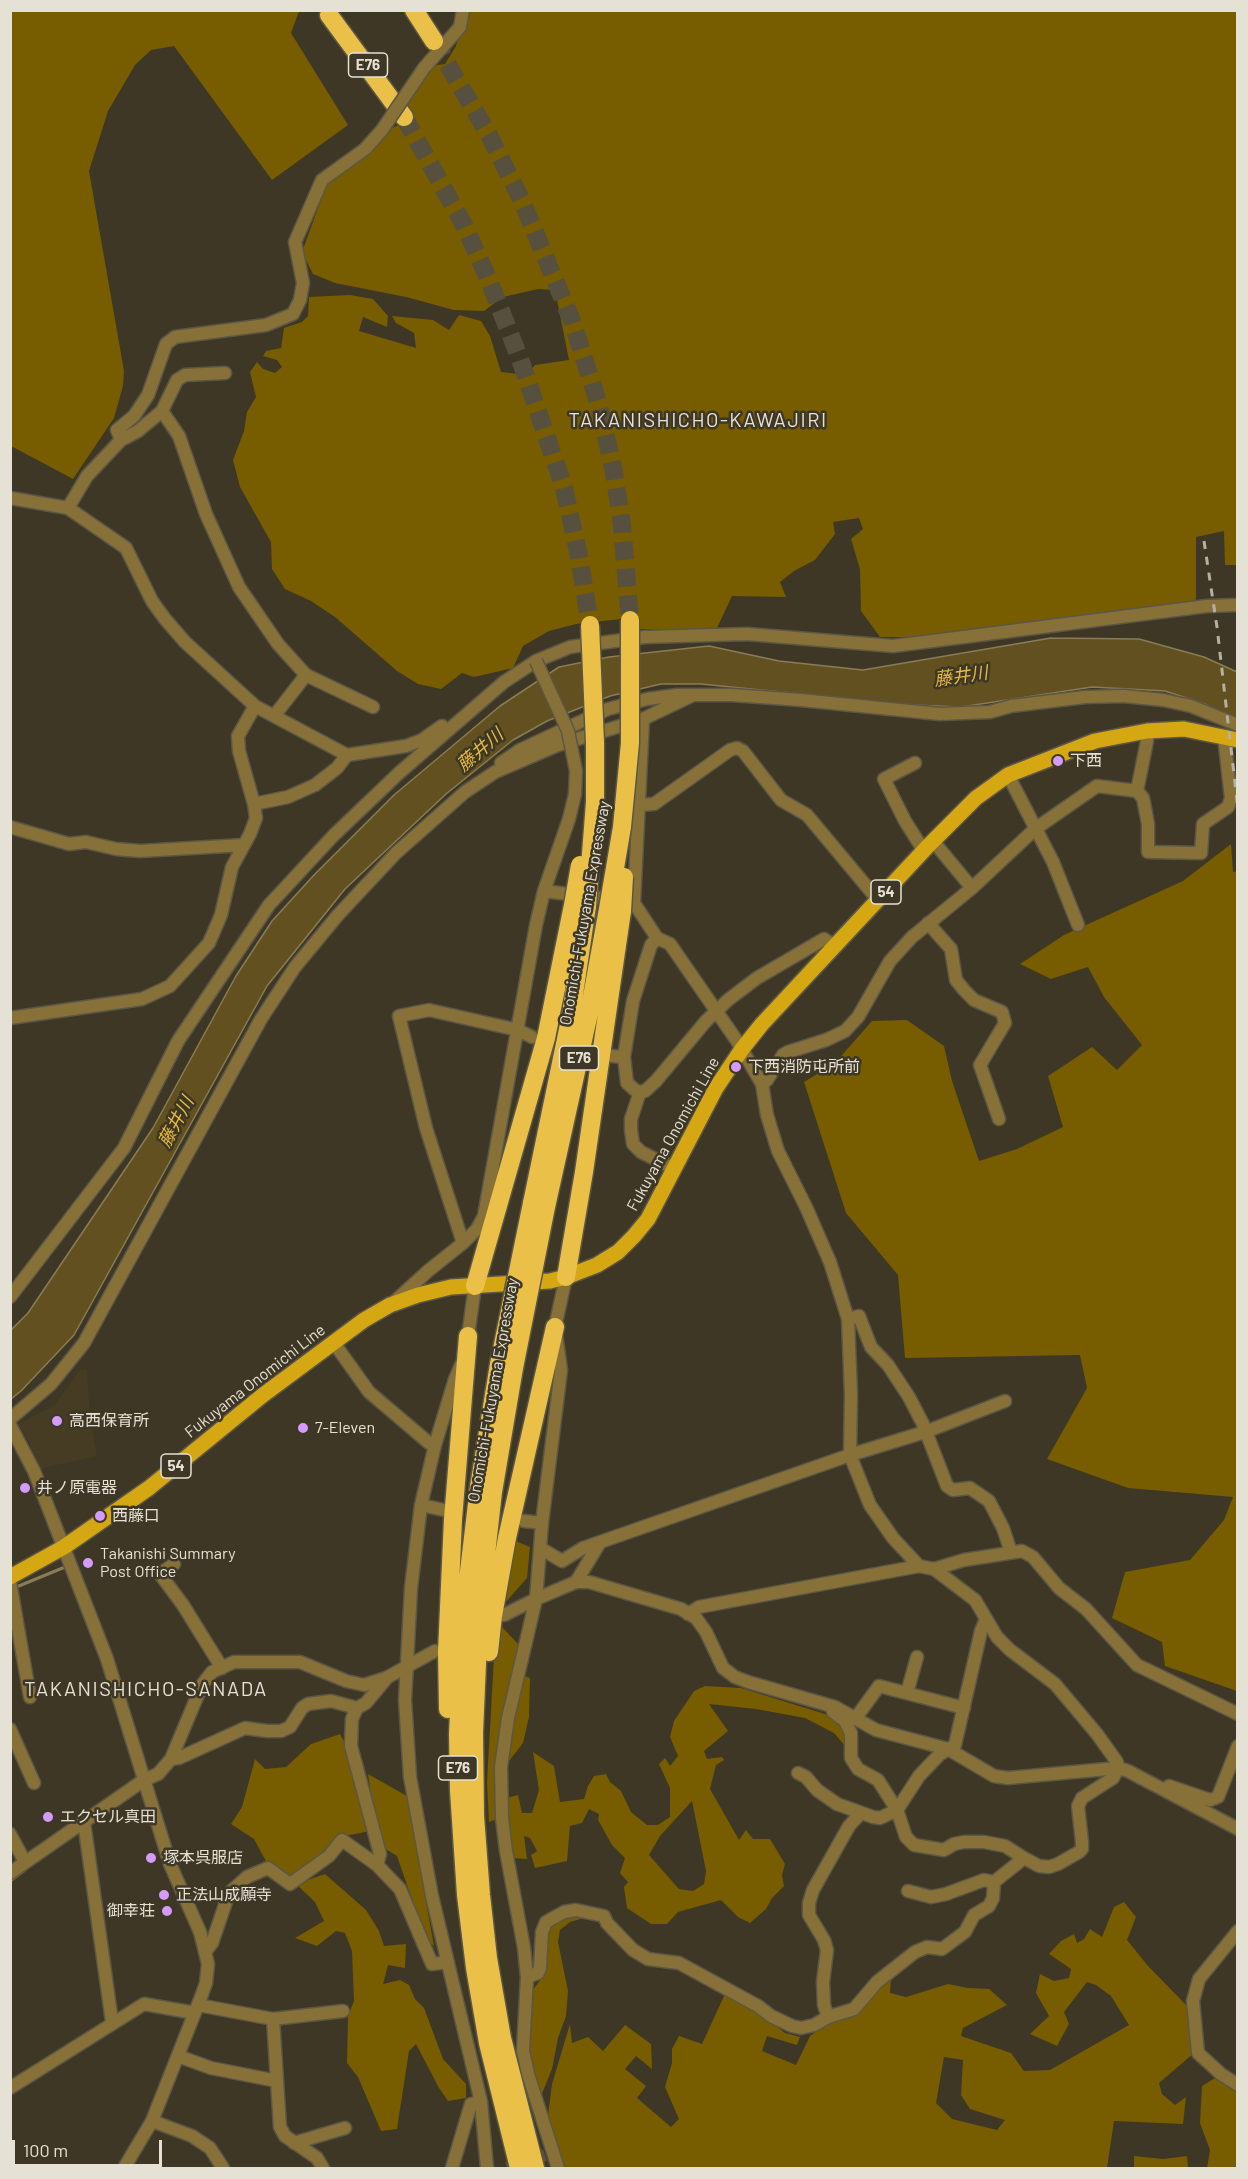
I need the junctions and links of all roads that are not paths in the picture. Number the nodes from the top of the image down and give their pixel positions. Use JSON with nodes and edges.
{"nodes":[{"id":1,"x":414,"y":10,"type":"edge"},
{"id":2,"x":463,"y":10,"type":"edge"},
{"id":3,"x":329,"y":15,"type":"dead end"},
{"id":4,"x":434,"y":41,"type":"tunnel mouth"},
{"id":5,"x":404,"y":117,"type":"tunnel mouth"},
{"id":6,"x":225,"y":373,"type":"dead end"},
{"id":7,"x":162,"y":411,"type":"junction"},
{"id":8,"x":121,"y":440,"type":"junction"},
{"id":9,"x":10,"y":498,"type":"edge"},
{"id":10,"x":68,"y":508,"type":"junction"},
{"id":11,"x":1238,"y":605,"type":"edge"},
{"id":12,"x":630,"y":620,"type":"tunnel mouth"},
{"id":13,"x":590,"y":625,"type":"tunnel mouth"},
{"id":14,"x":536,"y":662,"type":"junction"},
{"id":15,"x":306,"y":675,"type":"junction"},
{"id":16,"x":504,"y":682,"type":"junction"},
{"id":17,"x":691,"y":696,"type":"junction"},
{"id":18,"x":255,"y":706,"type":"junction"},
{"id":19,"x":373,"y":707,"type":"dead end"},
{"id":20,"x":274,"y":716,"type":"junction"},
{"id":21,"x":643,"y":718,"type":"junction"},
{"id":22,"x":1238,"y":725,"type":"edge"},
{"id":23,"x":1147,"y":731,"type":"junction"},
{"id":24,"x":1231,"y":738,"type":"edge"},
{"id":25,"x":347,"y":755,"type":"junction"},
{"id":26,"x":915,"y":763,"type":"dead end"},
{"id":27,"x":495,"y":772,"type":"junction"},
{"id":28,"x":1008,"y":775,"type":"junction"},
{"id":29,"x":1137,"y":791,"type":"junction"},
{"id":30,"x":254,"y":804,"type":"junction"},
{"id":31,"x":640,"y":805,"type":"junction"},
{"id":32,"x":10,"y":827,"type":"edge"},
{"id":33,"x":1035,"y":829,"type":"junction"},
{"id":34,"x":244,"y":845,"type":"junction"},
{"id":35,"x":928,"y":846,"type":"junction"},
{"id":36,"x":972,"y":888,"type":"junction"},
{"id":37,"x":543,"y":891,"type":"junction"},
{"id":38,"x":878,"y":900,"type":"junction"},
{"id":39,"x":580,"y":906,"type":"junction"},
{"id":40,"x":621,"y":908,"type":"junction"},
{"id":41,"x":928,"y":923,"type":"junction"},
{"id":42,"x":1078,"y":925,"type":"dead end"},
{"id":43,"x":657,"y":938,"type":"junction"},
{"id":44,"x":835,"y":946,"type":"junction"},
{"id":45,"x":716,"y":1010,"type":"junction"},
{"id":46,"x":10,"y":1018,"type":"edge"},
{"id":47,"x":518,"y":1029,"type":"junction"},
{"id":48,"x":532,"y":1037,"type":"dead end"},
{"id":49,"x":742,"y":1049,"type":"junction"},
{"id":50,"x":762,"y":1083,"type":"junction"},
{"id":51,"x":640,"y":1092,"type":"junction"},
{"id":52,"x":999,"y":1119,"type":"dead end"},
{"id":53,"x":675,"y":1169,"type":"junction"},
{"id":54,"x":539,"y":1205,"type":"junction"},
{"id":55,"x":463,"y":1243,"type":"junction"},
{"id":56,"x":566,"y":1277,"type":"junction"},
{"id":57,"x":476,"y":1286,"type":"junction"},
{"id":58,"x":10,"y":1297,"type":"edge"},
{"id":59,"x":390,"y":1305,"type":"junction"},
{"id":60,"x":848,"y":1319,"type":"junction"},
{"id":61,"x":555,"y":1327,"type":"junction"},
{"id":62,"x":468,"y":1336,"type":"junction"},
{"id":63,"x":334,"y":1343,"type":"junction"},
{"id":64,"x":506,"y":1366,"type":"junction"},
{"id":65,"x":1005,"y":1401,"type":"dead end"},
{"id":66,"x":10,"y":1419,"type":"edge"},
{"id":67,"x":10,"y":1425,"type":"edge"},
{"id":68,"x":925,"y":1432,"type":"junction"},
{"id":69,"x":435,"y":1445,"type":"junction"},
{"id":70,"x":849,"y":1455,"type":"junction"},
{"id":71,"x":421,"y":1505,"type":"junction"},
{"id":72,"x":444,"y":1510,"type":"dead end"},
{"id":73,"x":524,"y":1521,"type":"dead end"},
{"id":74,"x":542,"y":1523,"type":"junction"},
{"id":75,"x":599,"y":1544,"type":"junction"},
{"id":76,"x":64,"y":1548,"type":"junction"},
{"id":77,"x":540,"y":1548,"type":"junction"},
{"id":78,"x":1011,"y":1552,"type":"junction"},
{"id":79,"x":174,"y":1564,"type":"dead end"},
{"id":80,"x":919,"y":1566,"type":"junction"},
{"id":81,"x":933,"y":1569,"type":"junction"},
{"id":82,"x":10,"y":1577,"type":"edge"},
{"id":83,"x":10,"y":1582,"type":"edge"},
{"id":84,"x":576,"y":1582,"type":"junction"},
{"id":85,"x":536,"y":1599,"type":"junction"},
{"id":86,"x":688,"y":1614,"type":"junction"},
{"id":87,"x":504,"y":1615,"type":"dead end"},
{"id":88,"x":986,"y":1619,"type":"junction"},
{"id":89,"x":435,"y":1651,"type":"dead end"},
{"id":90,"x":917,"y":1657,"type":"dead end"},
{"id":91,"x":408,"y":1665,"type":"junction"},
{"id":92,"x":222,"y":1668,"type":"junction"},
{"id":93,"x":386,"y":1678,"type":"junction"},
{"id":94,"x":364,"y":1685,"type":"junction"},
{"id":95,"x":907,"y":1693,"type":"junction"},
{"id":96,"x":30,"y":1697,"type":"dead end"},
{"id":97,"x":825,"y":1705,"type":"junction"},
{"id":98,"x":362,"y":1706,"type":"junction"},
{"id":99,"x":963,"y":1708,"type":"junction"},
{"id":100,"x":1238,"y":1714,"type":"edge"},
{"id":101,"x":855,"y":1719,"type":"junction"},
{"id":102,"x":10,"y":1729,"type":"edge"},
{"id":103,"x":1238,"y":1746,"type":"edge"},
{"id":104,"x":948,"y":1749,"type":"junction"},
{"id":105,"x":171,"y":1759,"type":"junction"},
{"id":106,"x":1118,"y":1768,"type":"junction"},
{"id":107,"x":798,"y":1773,"type":"dead end"},
{"id":108,"x":144,"y":1780,"type":"junction"},
{"id":109,"x":34,"y":1783,"type":"dead end"},
{"id":110,"x":1163,"y":1789,"type":"junction"},
{"id":111,"x":897,"y":1810,"type":"junction"},
{"id":112,"x":861,"y":1813,"type":"junction"},
{"id":113,"x":84,"y":1822,"type":"junction"},
{"id":114,"x":1238,"y":1829,"type":"edge"},
{"id":115,"x":10,"y":1834,"type":"edge"},
{"id":116,"x":462,"y":1851,"type":"junction"},
{"id":117,"x":1024,"y":1858,"type":"junction"},
{"id":118,"x":25,"y":1862,"type":"junction"},
{"id":119,"x":377,"y":1865,"type":"junction"},
{"id":120,"x":10,"y":1873,"type":"edge"},
{"id":121,"x":994,"y":1882,"type":"junction"},
{"id":122,"x":908,"y":1891,"type":"dead end"},
{"id":123,"x":480,"y":1895,"type":"junction"},
{"id":124,"x":1238,"y":1931,"type":"edge"},
{"id":125,"x":205,"y":1952,"type":"junction"},
{"id":126,"x":448,"y":1962,"type":"junction"},
{"id":127,"x":527,"y":1977,"type":"junction"},
{"id":128,"x":196,"y":2009,"type":"junction"},
{"id":129,"x":343,"y":2010,"type":"dead end"},
{"id":130,"x":828,"y":2017,"type":"junction"},
{"id":131,"x":273,"y":2019,"type":"junction"},
{"id":132,"x":112,"y":2022,"type":"junction"},
{"id":133,"x":178,"y":2056,"type":"junction"},
{"id":134,"x":277,"y":2081,"type":"junction"},
{"id":135,"x":1238,"y":2085,"type":"edge"},
{"id":136,"x":10,"y":2088,"type":"edge"},
{"id":137,"x":481,"y":2102,"type":"junction"},
{"id":138,"x":152,"y":2121,"type":"junction"},
{"id":139,"x":345,"y":2128,"type":"dead end"},
{"id":140,"x":294,"y":2143,"type":"junction"},
{"id":141,"x":544,"y":2158,"type":"edge"},
{"id":142,"x":323,"y":2168,"type":"edge"},
{"id":143,"x":124,"y":2169,"type":"edge"},
{"id":144,"x":223,"y":2169,"type":"edge"},
{"id":145,"x":452,"y":2169,"type":"edge"},
{"id":146,"x":487,"y":2169,"type":"edge"},
{"id":147,"x":519,"y":2169,"type":"edge"},
{"id":148,"x":558,"y":2169,"type":"edge"}],
"edges":[{"from":1,"to":4,"type":"highway"},
{"from":2,"to":8,"type":"street","bridge":true},
{"from":3,"to":5,"type":"highway","number":"E76"},
{"from":6,"to":7,"type":"street"},
{"from":7,"to":8,"type":"street"},
{"from":7,"to":15,"type":"street"},
{"from":8,"to":10,"type":"street"},
{"from":9,"to":10,"type":"street"},
{"from":10,"to":18,"type":"street"},
{"from":11,"to":14,"type":"street"},
{"from":12,"to":40,"type":"highway","name":"Onomichi-Fukuyama Expressway","number":"E76","bridge":true},
{"from":13,"to":39,"type":"highway","name":"Onomichi-Fukuyama Expressway","number":"E76","bridge":true},
{"from":14,"to":16,"type":"street"},
{"from":14,"to":37,"type":"street","bridge":true},
{"from":15,"to":19,"type":"street"},
{"from":15,"to":20,"type":"street"},
{"from":16,"to":25,"type":"street"},
{"from":16,"to":58,"type":"street"},
{"from":17,"to":21,"type":"street"},
{"from":17,"to":22,"type":"street"},
{"from":17,"to":27,"type":"street"},
{"from":18,"to":20,"type":"street"},
{"from":18,"to":30,"type":"street"},
{"from":20,"to":25,"type":"street"},
{"from":21,"to":27,"type":"street"},
{"from":21,"to":31,"type":"street"},
{"from":23,"to":24,"type":"main road","name":"Fukuyama Onomichi Line","number":"54"},
{"from":23,"to":28,"type":"main road","name":"Fukuyama Onomichi Line","number":"54"},
{"from":23,"to":29,"type":"street"},
{"from":24,"to":29,"type":"street"},
{"from":25,"to":30,"type":"street"},
{"from":26,"to":35,"type":"street"},
{"from":27,"to":66,"type":"street"},
{"from":28,"to":33,"type":"street"},
{"from":28,"to":35,"type":"main road","name":"Fukuyama Onomichi Line","number":"54"},
{"from":29,"to":33,"type":"street"},
{"from":30,"to":34,"type":"street"},
{"from":31,"to":38,"type":"street"},
{"from":31,"to":40,"type":"street"},
{"from":32,"to":34,"type":"street"},
{"from":33,"to":36,"type":"street"},
{"from":33,"to":42,"type":"street"},
{"from":34,"to":46,"type":"street"},
{"from":35,"to":36,"type":"street"},
{"from":35,"to":38,"type":"main road","name":"Fukuyama Onomichi Line","number":"54"},
{"from":36,"to":41,"type":"street"},
{"from":37,"to":40,"type":"street"},
{"from":37,"to":47,"type":"street"},
{"from":38,"to":44,"type":"main road","name":"Fukuyama Onomichi Line","number":"54"},
{"from":39,"to":54,"type":"highway","name":"Onomichi-Fukuyama Expressway","number":"E76"},
{"from":39,"to":57,"type":"highway"},
{"from":40,"to":43,"type":"street"},
{"from":40,"to":54,"type":"highway","name":"Onomichi-Fukuyama Expressway","number":"E76"},
{"from":40,"to":56,"type":"highway"},
{"from":41,"to":50,"type":"street"},
{"from":41,"to":52,"type":"street"},
{"from":43,"to":45,"type":"street"},
{"from":43,"to":51,"type":"street"},
{"from":44,"to":45,"type":"street"},
{"from":44,"to":49,"type":"main road","name":"Fukuyama Onomichi Line","number":"54"},
{"from":45,"to":49,"type":"street"},
{"from":45,"to":51,"type":"street"},
{"from":47,"to":48,"type":"street"},
{"from":47,"to":55,"type":"street"},
{"from":47,"to":55,"type":"street"},
{"from":49,"to":50,"type":"street"},
{"from":49,"to":53,"type":"main road","name":"Fukuyama Onomichi Line","number":"54"},
{"from":50,"to":60,"type":"street"},
{"from":51,"to":53,"type":"street"},
{"from":53,"to":56,"type":"main road","name":"Fukuyama Onomichi Line","number":"54"},
{"from":54,"to":64,"type":"highway","name":"Onomichi-Fukuyama Expressway","number":"E76","bridge":true},
{"from":55,"to":59,"type":"street"},
{"from":56,"to":57,"type":"main road","name":"Fukuyama Onomichi Line","number":"54"},
{"from":56,"to":61,"type":"street"},
{"from":57,"to":59,"type":"main road","name":"Fukuyama Onomichi Line","number":"54"},
{"from":57,"to":62,"type":"street"},
{"from":59,"to":63,"type":"main road","name":"Fukuyama Onomichi Line","number":"54"},
{"from":60,"to":68,"type":"street"},
{"from":60,"to":70,"type":"street"},
{"from":61,"to":74,"type":"street"},
{"from":61,"to":123,"type":"highway"},
{"from":62,"to":69,"type":"street"},
{"from":62,"to":116,"type":"highway"},
{"from":63,"to":69,"type":"street"},
{"from":63,"to":76,"type":"main road","name":"Fukuyama Onomichi Line","number":"54"},
{"from":64,"to":116,"type":"highway","name":"Onomichi-Fukuyama Expressway","number":"E76"},
{"from":64,"to":123,"type":"highway","name":"Onomichi-Fukuyama Expressway","number":"E76"},
{"from":65,"to":68,"type":"street"},
{"from":67,"to":76,"type":"street"},
{"from":68,"to":70,"type":"street"},
{"from":68,"to":78,"type":"street"},
{"from":69,"to":71,"type":"street"},
{"from":70,"to":75,"type":"street"},
{"from":70,"to":80,"type":"street"},
{"from":71,"to":72,"type":"street"},
{"from":71,"to":91,"type":"street"},
{"from":73,"to":74,"type":"street"},
{"from":74,"to":77,"type":"street"},
{"from":75,"to":77,"type":"street"},
{"from":75,"to":84,"type":"street"},
{"from":76,"to":82,"type":"main road","name":"Fukuyama Onomichi Line","number":"54"},
{"from":76,"to":108,"type":"street"},
{"from":77,"to":85,"type":"street"},
{"from":78,"to":81,"type":"street"},
{"from":78,"to":100,"type":"street"},
{"from":79,"to":92,"type":"street"},
{"from":80,"to":81,"type":"street"},
{"from":80,"to":86,"type":"street"},
{"from":81,"to":88,"type":"street"},
{"from":83,"to":96,"type":"street"},
{"from":84,"to":85,"type":"street"},
{"from":84,"to":86,"type":"street"},
{"from":85,"to":87,"type":"street"},
{"from":85,"to":127,"type":"street"},
{"from":86,"to":97,"type":"street"},
{"from":88,"to":99,"type":"street"},
{"from":88,"to":106,"type":"street"},
{"from":89,"to":91,"type":"street"},
{"from":90,"to":95,"type":"street"},
{"from":91,"to":93,"type":"street"},
{"from":91,"to":126,"type":"street"},
{"from":92,"to":94,"type":"street"},
{"from":92,"to":105,"type":"street"},
{"from":93,"to":94,"type":"street"},
{"from":93,"to":98,"type":"street"},
{"from":94,"to":98,"type":"street"},
{"from":95,"to":99,"type":"street"},
{"from":95,"to":101,"type":"street"},
{"from":97,"to":101,"type":"street"},
{"from":97,"to":111,"type":"street"},
{"from":98,"to":105,"type":"street"},
{"from":98,"to":119,"type":"street"},
{"from":99,"to":104,"type":"street"},
{"from":101,"to":104,"type":"street"},
{"from":102,"to":109,"type":"street"},
{"from":103,"to":110,"type":"street"},
{"from":104,"to":106,"type":"street"},
{"from":104,"to":111,"type":"street"},
{"from":105,"to":108,"type":"street"},
{"from":106,"to":110,"type":"street"},
{"from":106,"to":117,"type":"street"},
{"from":107,"to":112,"type":"street"},
{"from":108,"to":113,"type":"street"},
{"from":108,"to":125,"type":"street"},
{"from":110,"to":114,"type":"street"},
{"from":111,"to":112,"type":"street"},
{"from":111,"to":117,"type":"street"},
{"from":112,"to":130,"type":"street"},
{"from":113,"to":118,"type":"street"},
{"from":113,"to":132,"type":"street"},
{"from":115,"to":118,"type":"street"},
{"from":116,"to":147,"type":"highway","name":"Onomichi-Fukuyama Expressway","number":"E76"},
{"from":117,"to":121,"type":"street"},
{"from":118,"to":120,"type":"street"},
{"from":119,"to":125,"type":"street"},
{"from":119,"to":126,"type":"street"},
{"from":121,"to":122,"type":"street"},
{"from":121,"to":130,"type":"street"},
{"from":123,"to":141,"type":"highway","name":"Onomichi-Fukuyama Expressway","number":"E76"},
{"from":124,"to":135,"type":"street"},
{"from":125,"to":128,"type":"street"},
{"from":126,"to":137,"type":"street"},
{"from":127,"to":130,"type":"street"},
{"from":127,"to":141,"type":"street"},
{"from":128,"to":131,"type":"street"},
{"from":128,"to":132,"type":"street"},
{"from":128,"to":133,"type":"street"},
{"from":129,"to":131,"type":"street"},
{"from":131,"to":134,"type":"street"},
{"from":132,"to":136,"type":"street"},
{"from":133,"to":134,"type":"street"},
{"from":133,"to":138,"type":"street"},
{"from":134,"to":140,"type":"street"},
{"from":137,"to":145,"type":"street"},
{"from":137,"to":146,"type":"street"},
{"from":138,"to":143,"type":"street"},
{"from":138,"to":144,"type":"street"},
{"from":139,"to":140,"type":"street"},
{"from":140,"to":142,"type":"street"},
{"from":141,"to":148,"type":"street"}]}
